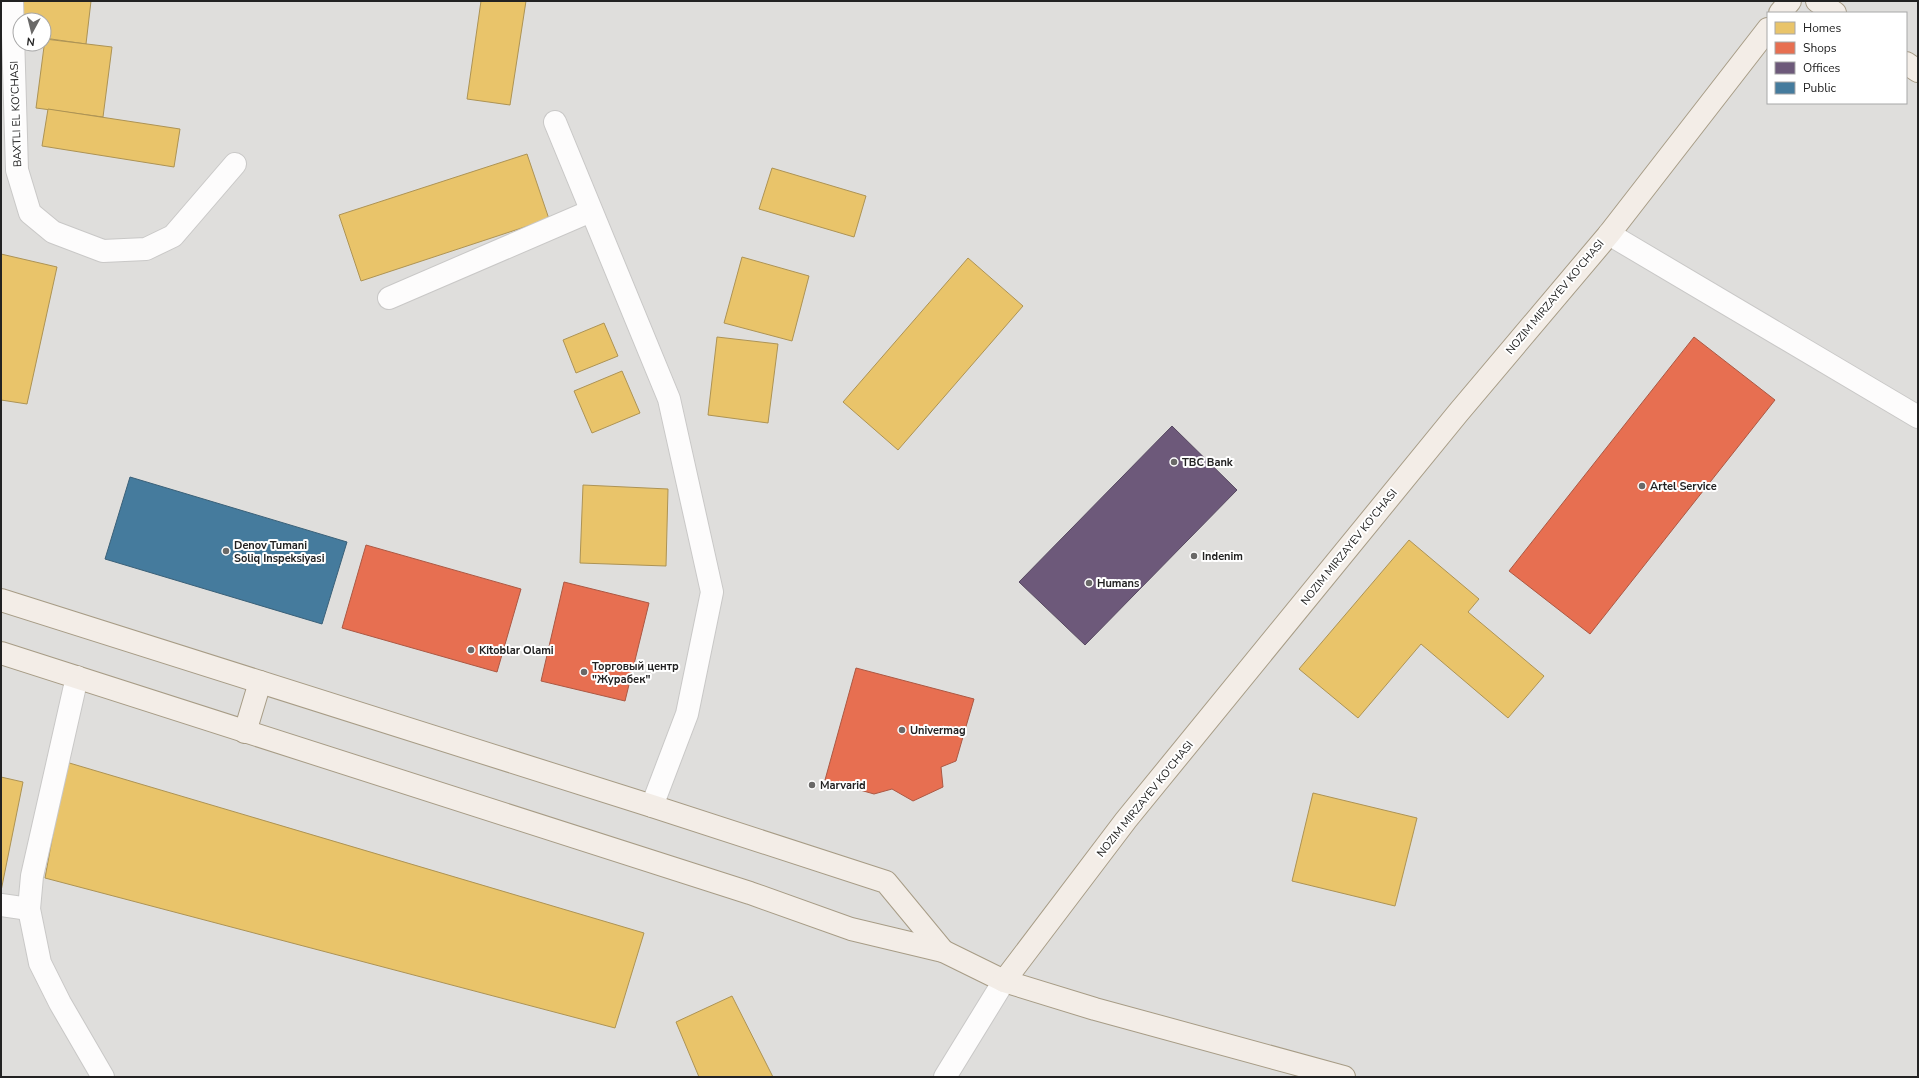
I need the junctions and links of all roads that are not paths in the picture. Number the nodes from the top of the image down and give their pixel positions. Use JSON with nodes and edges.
{"nodes":[{"id":1,"x":12,"y":1,"type":"edge"},
{"id":2,"x":1790,"y":1,"type":"edge"},
{"id":3,"x":1817,"y":1,"type":"edge"},
{"id":4,"x":1781,"y":12,"type":"edge"},
{"id":5,"x":1834,"y":12,"type":"edge"},
{"id":6,"x":1767,"y":30,"type":"edge"},
{"id":7,"x":1907,"y":64,"type":"edge"},
{"id":8,"x":1918,"y":71,"type":"edge"},
{"id":9,"x":555,"y":122,"type":"dead end"},
{"id":10,"x":235,"y":164,"type":"dead end"},
{"id":11,"x":591,"y":211,"type":"junction"},
{"id":12,"x":1609,"y":234,"type":"junction"},
{"id":13,"x":389,"y":298,"type":"dead end"},
{"id":14,"x":1918,"y":417,"type":"edge"},
{"id":15,"x":1,"y":600,"type":"edge"},
{"id":16,"x":1,"y":653,"type":"edge"},
{"id":17,"x":77,"y":677,"type":"junction"},
{"id":18,"x":260,"y":682,"type":"junction"},
{"id":19,"x":244,"y":732,"type":"junction"},
{"id":20,"x":652,"y":806,"type":"junction"},
{"id":21,"x":1,"y":906,"type":"edge"},
{"id":22,"x":29,"y":909,"type":"junction"},
{"id":23,"x":943,"y":951,"type":"junction"},
{"id":24,"x":1004,"y":981,"type":"junction"},
{"id":25,"x":104,"y":1077,"type":"edge"},
{"id":26,"x":945,"y":1077,"type":"edge"},
{"id":27,"x":1344,"y":1077,"type":"edge"}],
"edges":[{"from":1,"to":10,"type":"street","name":"BAXTLI EL KO'CHASI"},
{"from":2,"to":4,"type":"main road"},
{"from":3,"to":5,"type":"main road"},
{"from":6,"to":12,"type":"main road","name":"NOZIM MIRZAYEV KO'CHASI"},
{"from":7,"to":8,"type":"main road"},
{"from":9,"to":11,"type":"street"},
{"from":11,"to":13,"type":"street"},
{"from":11,"to":20,"type":"street"},
{"from":12,"to":14,"type":"street"},
{"from":12,"to":24,"type":"main road","name":"NOZIM MIRZAYEV KO'CHASI"},
{"from":15,"to":18,"type":"main road"},
{"from":16,"to":17,"type":"main road"},
{"from":17,"to":19,"type":"main road"},
{"from":17,"to":22,"type":"street"},
{"from":18,"to":19,"type":"main road"},
{"from":18,"to":20,"type":"main road"},
{"from":19,"to":23,"type":"main road"},
{"from":20,"to":23,"type":"main road"},
{"from":21,"to":22,"type":"street"},
{"from":22,"to":25,"type":"street"},
{"from":23,"to":24,"type":"main road"},
{"from":24,"to":26,"type":"street","name":"NOZIM MIRZAYEV KO'CHASI"},
{"from":24,"to":27,"type":"main road"}]}
